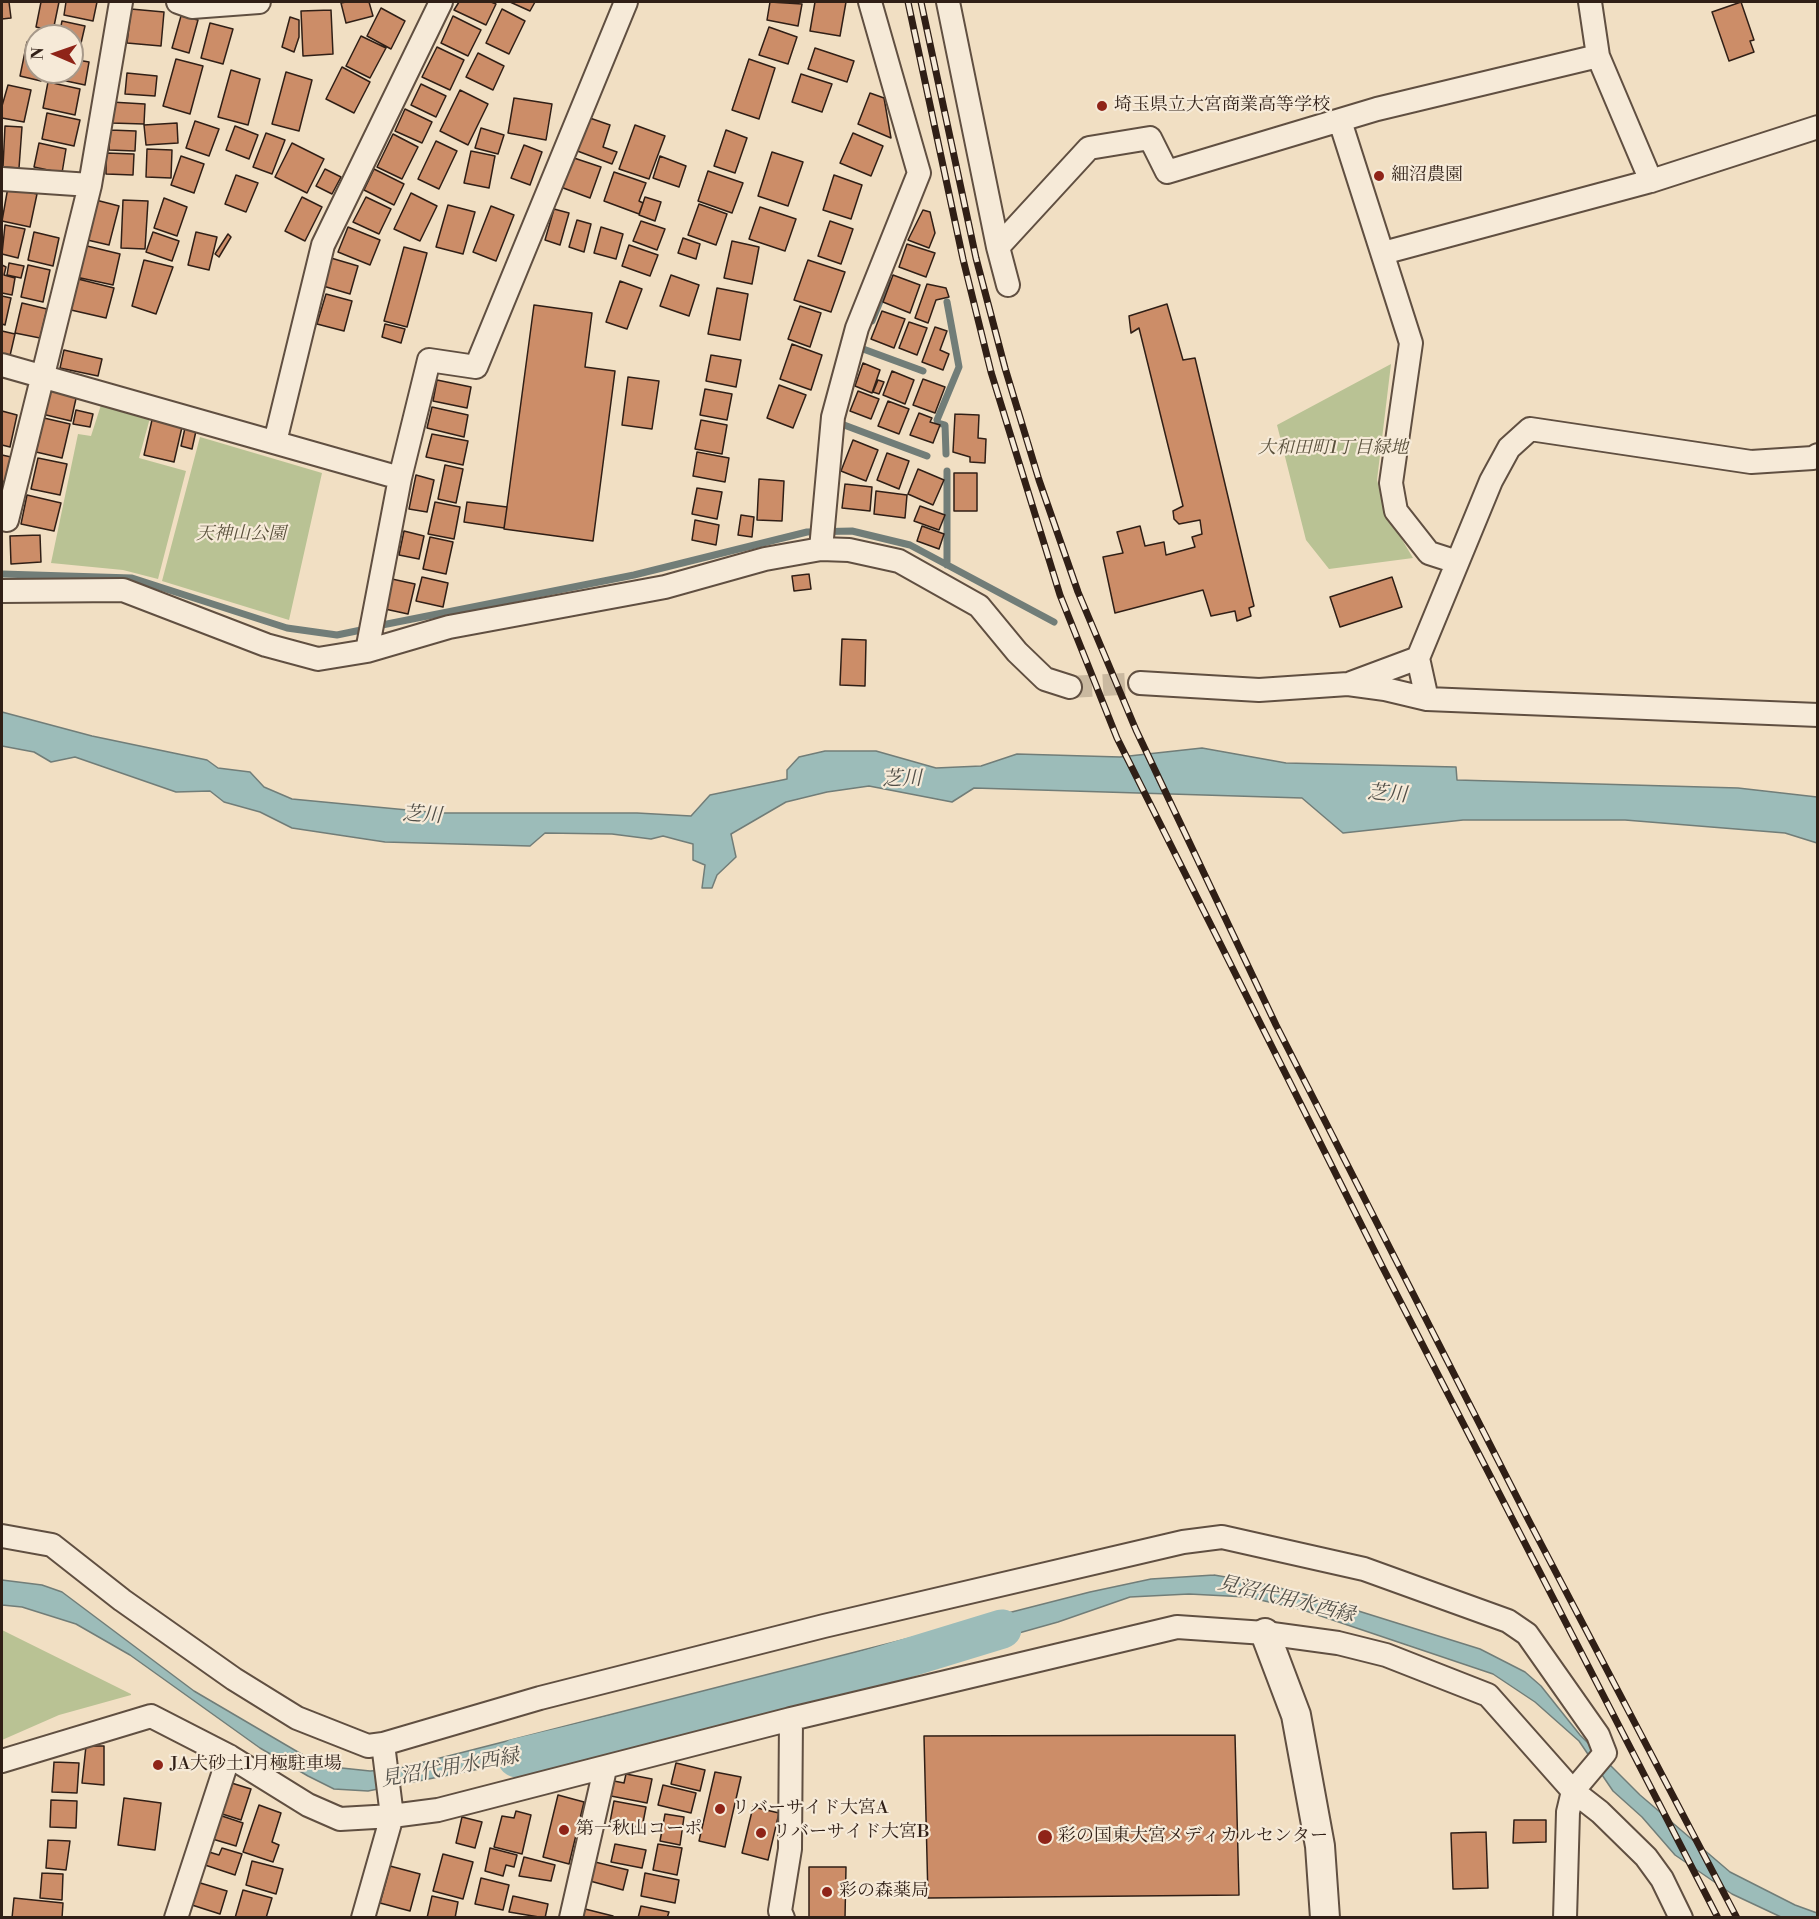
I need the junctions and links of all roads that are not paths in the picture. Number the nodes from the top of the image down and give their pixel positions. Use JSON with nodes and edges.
{"nodes":[{"id":1,"x":122,"y":2,"type":"edge"},
{"id":2,"x":178,"y":2,"type":"edge"},
{"id":3,"x":259,"y":2,"type":"edge"},
{"id":4,"x":441,"y":2,"type":"edge"},
{"id":5,"x":626,"y":2,"type":"edge"},
{"id":6,"x":870,"y":2,"type":"edge"},
{"id":7,"x":948,"y":2,"type":"edge"},
{"id":8,"x":1590,"y":2,"type":"edge"},
{"id":9,"x":1598,"y":56,"type":"junction"},
{"id":10,"x":1340,"y":121,"type":"junction"},
{"id":11,"x":1818,"y":127,"type":"edge"},
{"id":12,"x":2,"y":179,"type":"edge"},
{"id":13,"x":1651,"y":181,"type":"junction"},
{"id":14,"x":90,"y":185,"type":"junction"},
{"id":15,"x":998,"y":247,"type":"junction"},
{"id":16,"x":1383,"y":253,"type":"junction"},
{"id":17,"x":1008,"y":285,"type":"dead end"},
{"id":18,"x":2,"y":365,"type":"edge"},
{"id":19,"x":43,"y":377,"type":"junction"},
{"id":20,"x":276,"y":442,"type":"junction"},
{"id":21,"x":1818,"y":455,"type":"edge"},
{"id":22,"x":400,"y":478,"type":"junction"},
{"id":23,"x":2,"y":519,"type":"edge"},
{"id":24,"x":821,"y":549,"type":"junction"},
{"id":25,"x":1457,"y":562,"type":"junction"},
{"id":26,"x":2,"y":591,"type":"edge"},
{"id":27,"x":367,"y":651,"type":"junction"},
{"id":28,"x":1418,"y":658,"type":"junction"},
{"id":29,"x":1140,"y":683,"type":"tunnel mouth"},
{"id":30,"x":1348,"y":684,"type":"junction"},
{"id":31,"x":1070,"y":687,"type":"tunnel mouth"},
{"id":32,"x":1427,"y":699,"type":"junction"},
{"id":33,"x":1818,"y":715,"type":"edge"},
{"id":34,"x":2,"y":1536,"type":"edge"},
{"id":35,"x":1265,"y":1633,"type":"junction"},
{"id":36,"x":791,"y":1719,"type":"junction"},
{"id":37,"x":383,"y":1744,"type":"junction"},
{"id":38,"x":229,"y":1756,"type":"junction"},
{"id":39,"x":2,"y":1761,"type":"edge"},
{"id":40,"x":605,"y":1769,"type":"junction"},
{"id":41,"x":1577,"y":1786,"type":"junction"},
{"id":42,"x":392,"y":1816,"type":"junction"},
{"id":43,"x":176,"y":1917,"type":"edge"},
{"id":44,"x":363,"y":1917,"type":"edge"},
{"id":45,"x":571,"y":1917,"type":"edge"},
{"id":46,"x":783,"y":1917,"type":"edge"},
{"id":47,"x":1325,"y":1917,"type":"edge"},
{"id":48,"x":1565,"y":1917,"type":"edge"},
{"id":49,"x":1682,"y":1917,"type":"edge"}],
"edges":[{"from":1,"to":14,"type":"street"},
{"from":2,"to":3,"type":"street"},
{"from":4,"to":20,"type":"street"},
{"from":5,"to":22,"type":"street"},
{"from":6,"to":24,"type":"street"},
{"from":7,"to":15,"type":"street"},
{"from":8,"to":9,"type":"street"},
{"from":9,"to":10,"type":"street"},
{"from":9,"to":13,"type":"street"},
{"from":10,"to":15,"type":"street"},
{"from":10,"to":16,"type":"street"},
{"from":11,"to":13,"type":"street"},
{"from":12,"to":14,"type":"street"},
{"from":13,"to":16,"type":"street"},
{"from":14,"to":19,"type":"street"},
{"from":15,"to":17,"type":"street"},
{"from":16,"to":25,"type":"street"},
{"from":18,"to":19,"type":"street"},
{"from":19,"to":20,"type":"street"},
{"from":19,"to":23,"type":"street"},
{"from":20,"to":22,"type":"street"},
{"from":21,"to":25,"type":"street"},
{"from":22,"to":27,"type":"street"},
{"from":24,"to":27,"type":"street"},
{"from":24,"to":31,"type":"street"},
{"from":25,"to":28,"type":"street"},
{"from":26,"to":27,"type":"street"},
{"from":28,"to":30,"type":"street"},
{"from":28,"to":32,"type":"street"},
{"from":29,"to":30,"type":"street"},
{"from":30,"to":32,"type":"street"},
{"from":32,"to":33,"type":"street"},
{"from":34,"to":37,"type":"street"},
{"from":35,"to":36,"type":"street"},
{"from":35,"to":41,"type":"street"},
{"from":35,"to":47,"type":"street"},
{"from":36,"to":40,"type":"street"},
{"from":36,"to":46,"type":"street"},
{"from":37,"to":41,"type":"street"},
{"from":37,"to":42,"type":"street"},
{"from":38,"to":39,"type":"street"},
{"from":38,"to":42,"type":"street"},
{"from":38,"to":43,"type":"street"},
{"from":40,"to":42,"type":"street"},
{"from":40,"to":45,"type":"street"},
{"from":41,"to":48,"type":"street"},
{"from":41,"to":49,"type":"street"},
{"from":42,"to":44,"type":"street"}]}
